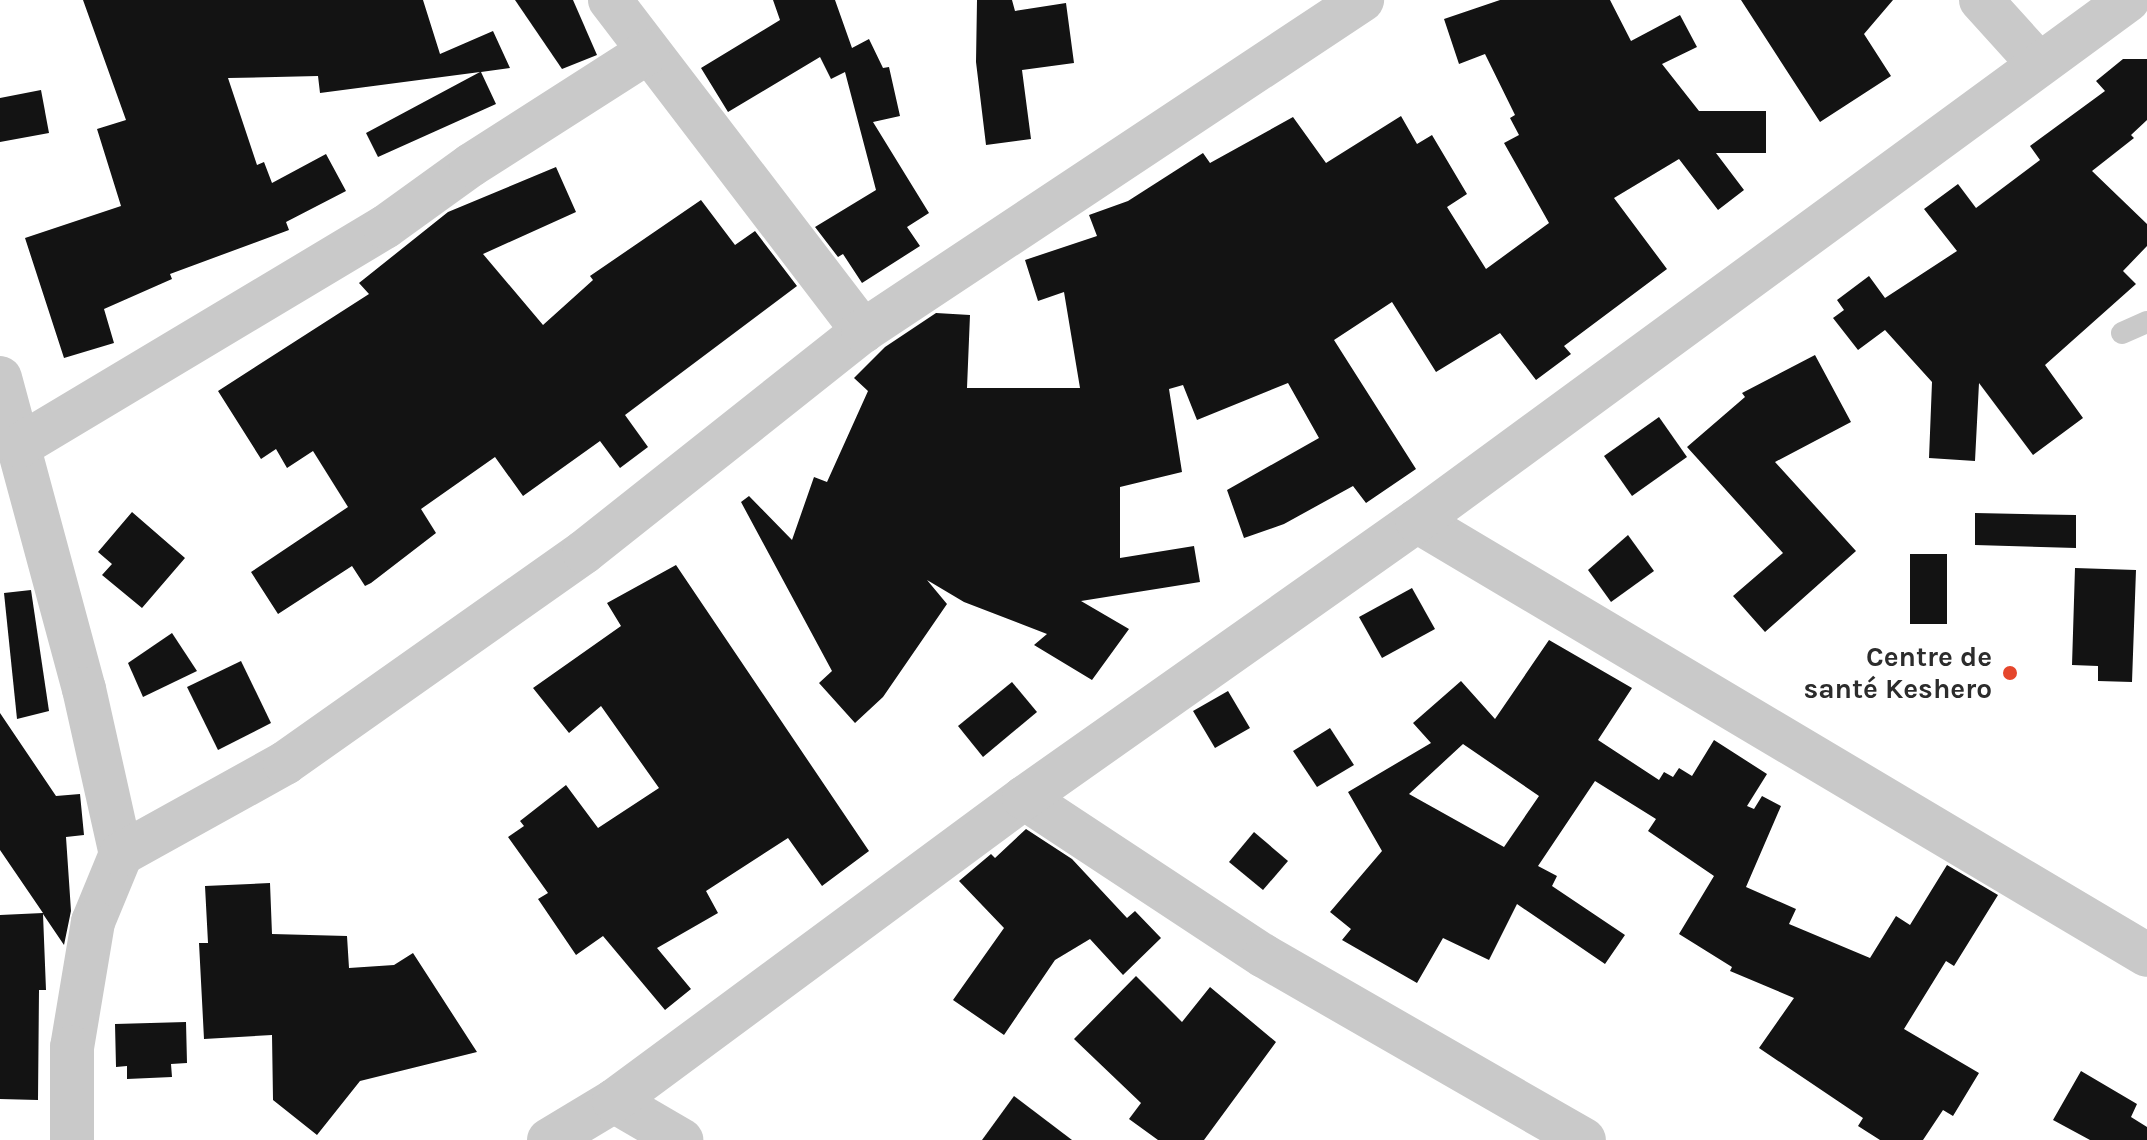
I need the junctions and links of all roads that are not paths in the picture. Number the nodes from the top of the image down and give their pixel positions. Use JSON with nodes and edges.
{"nodes":[{"id":1,"x":610,"y":0,"type":"edge"},
{"id":2,"x":1362,"y":0,"type":"edge"},
{"id":3,"x":1981,"y":0,"type":"edge"},
{"id":4,"x":2133,"y":11,"type":"edge"},
{"id":5,"x":648,"y":52,"type":"junction"},
{"id":6,"x":2037,"y":62,"type":"junction"},
{"id":7,"x":2147,"y":322,"type":"edge"},
{"id":8,"x":863,"y":331,"type":"junction"},
{"id":9,"x":2122,"y":333,"type":"dead end"},
{"id":10,"x":0,"y":378,"type":"edge"},
{"id":11,"x":19,"y":446,"type":"junction"},
{"id":12,"x":1417,"y":521,"type":"junction"},
{"id":13,"x":1024,"y":798,"type":"junction"},
{"id":14,"x":121,"y":854,"type":"junction"},
{"id":15,"x":2147,"y":955,"type":"edge"},
{"id":16,"x":614,"y":1101,"type":"junction"},
{"id":17,"x":72,"y":1140,"type":"edge"},
{"id":18,"x":549,"y":1140,"type":"edge"},
{"id":19,"x":681,"y":1140,"type":"edge"},
{"id":20,"x":1584,"y":1140,"type":"edge"}],
"edges":[{"from":1,"to":5,"type":"street"},
{"from":2,"to":8,"type":"street"},
{"from":3,"to":6,"type":"street"},
{"from":4,"to":6,"type":"street"},
{"from":5,"to":8,"type":"street"},
{"from":5,"to":11,"type":"street"},
{"from":6,"to":12,"type":"street"},
{"from":7,"to":9,"type":"lane"},
{"from":8,"to":14,"type":"street"},
{"from":10,"to":11,"type":"street"},
{"from":11,"to":14,"type":"street"},
{"from":12,"to":13,"type":"street"},
{"from":12,"to":15,"type":"street"},
{"from":13,"to":16,"type":"street"},
{"from":13,"to":20,"type":"street"},
{"from":14,"to":17,"type":"street"},
{"from":16,"to":18,"type":"street"},
{"from":16,"to":19,"type":"street"}]}
